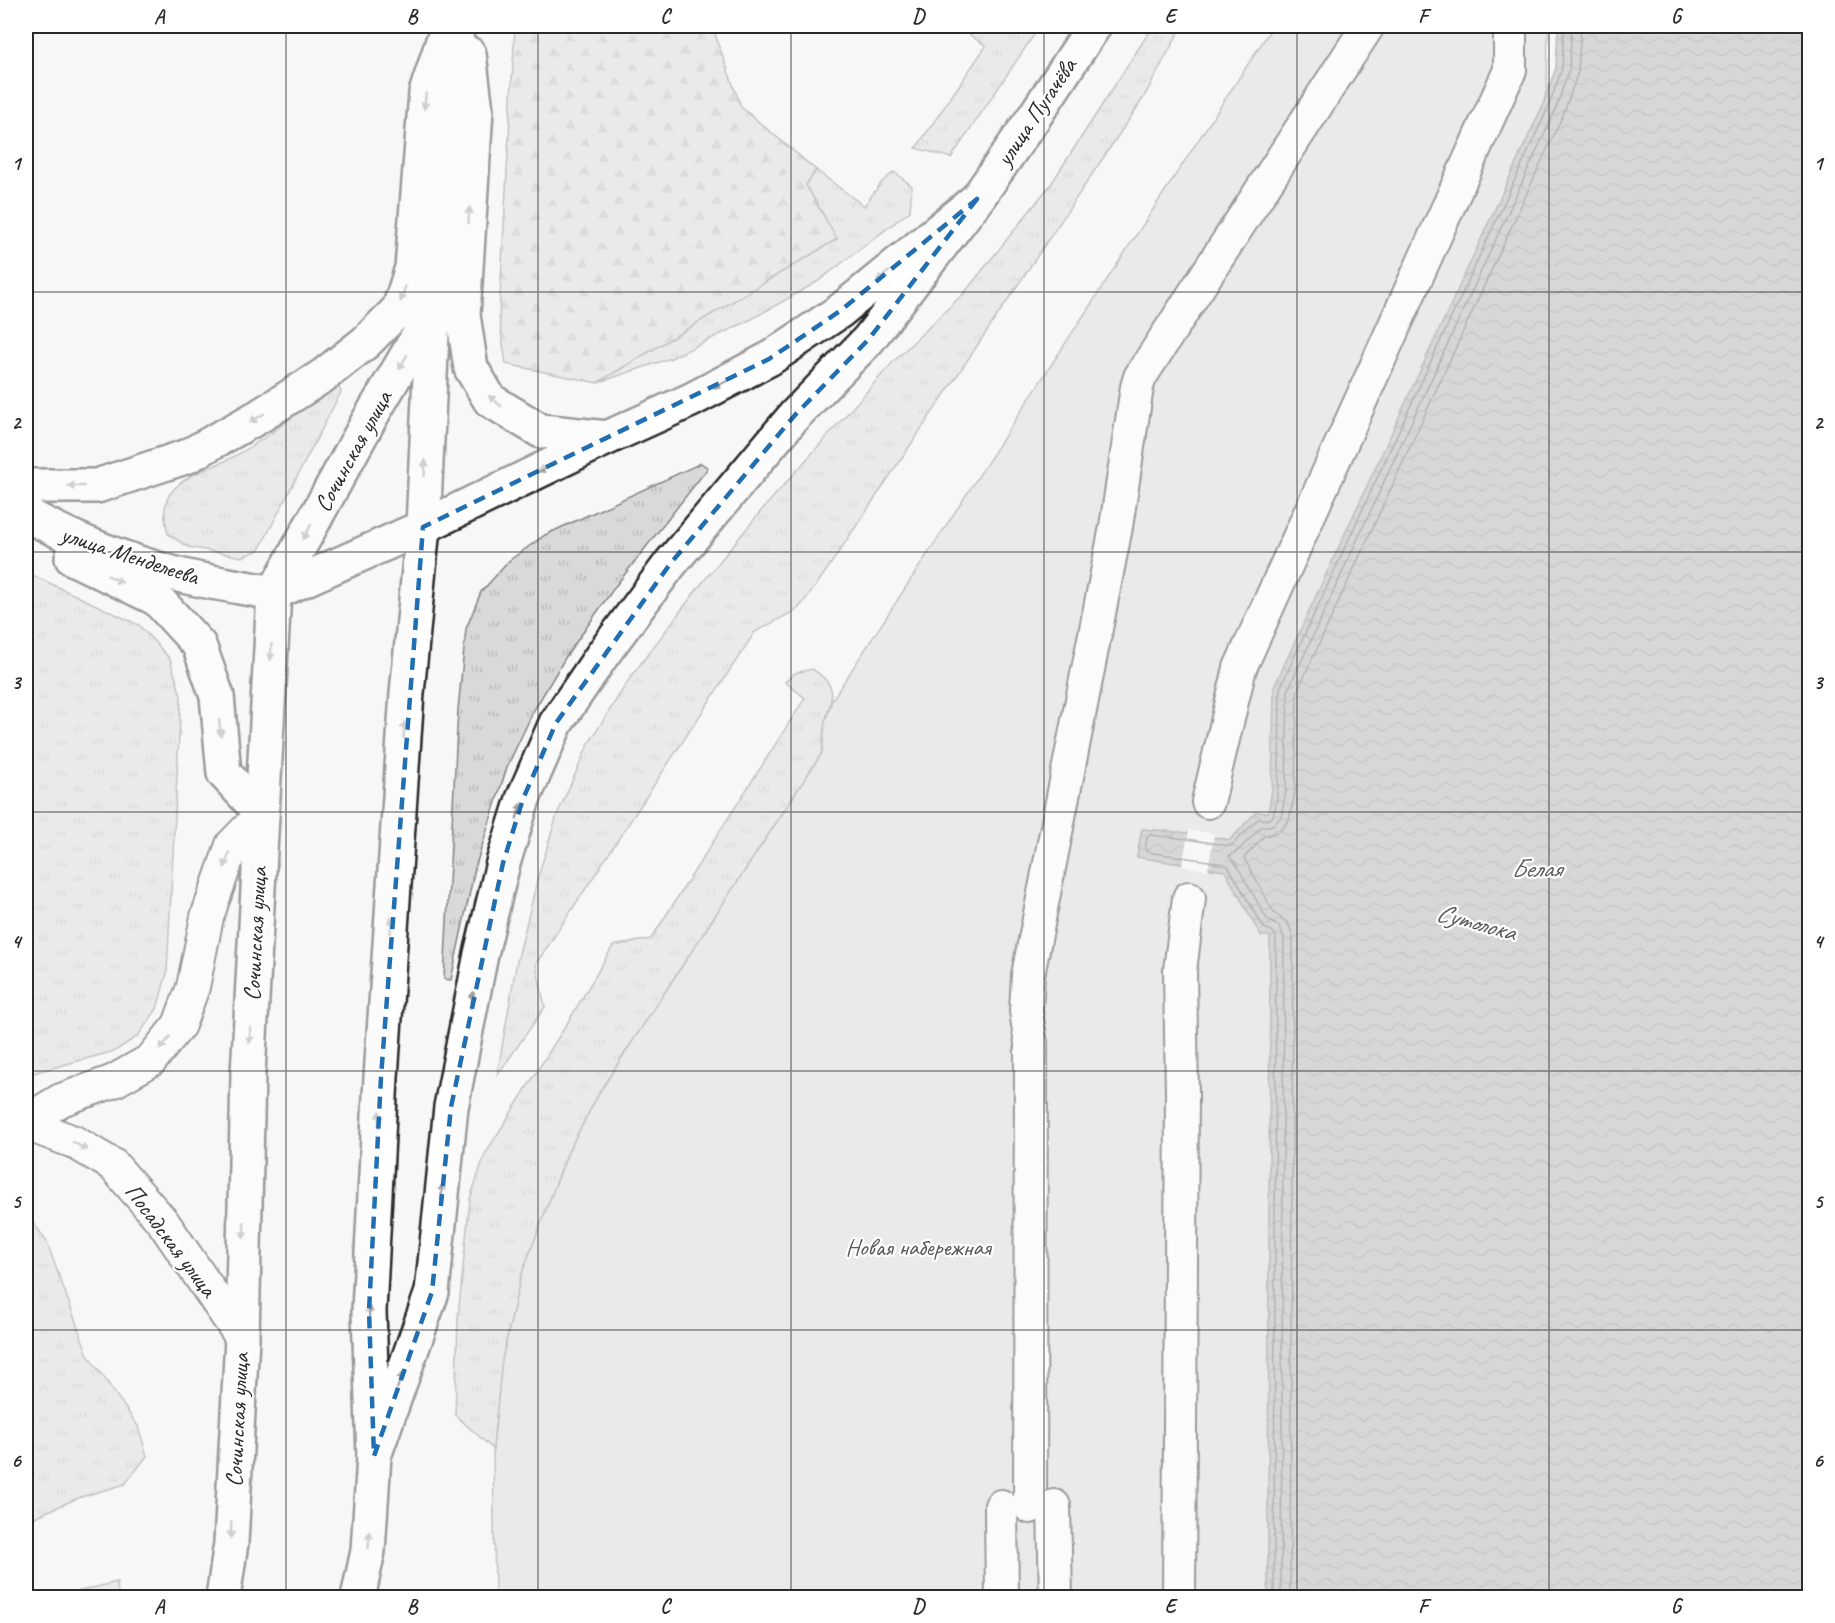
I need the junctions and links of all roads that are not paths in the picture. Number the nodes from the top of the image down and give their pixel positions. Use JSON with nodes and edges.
{"nodes":[{"id":1,"x":449,"y":26,"type":"edge"},
{"id":2,"x":458,"y":26,"type":"edge"},
{"id":3,"x":465,"y":26,"type":"edge"},
{"id":4,"x":1094,"y":26,"type":"edge"},
{"id":5,"x":1368,"y":26,"type":"edge"},
{"id":6,"x":1510,"y":26,"type":"edge"},
{"id":7,"x":976,"y":199,"type":"junction"},
{"id":8,"x":432,"y":312,"type":"junction"},
{"id":9,"x":607,"y":438,"type":"junction"},
{"id":10,"x":26,"y":486,"type":"edge"},
{"id":11,"x":26,"y":514,"type":"edge"},
{"id":12,"x":423,"y":527,"type":"junction"},
{"id":13,"x":26,"y":534,"type":"edge"},
{"id":14,"x":274,"y":593,"type":"junction"},
{"id":15,"x":1208,"y":802,"type":"dead end"},
{"id":16,"x":262,"y":814,"type":"junction"},
{"id":17,"x":1189,"y":897,"type":"dead end"},
{"id":18,"x":26,"y":1122,"type":"edge"},
{"id":19,"x":242,"y":1338,"type":"junction"},
{"id":20,"x":374,"y":1456,"type":"junction"},
{"id":21,"x":1029,"y":1506,"type":"junction"},
{"id":22,"x":223,"y":1598,"type":"edge"},
{"id":23,"x":358,"y":1598,"type":"edge"},
{"id":24,"x":1002,"y":1598,"type":"edge"},
{"id":25,"x":1056,"y":1598,"type":"edge"},
{"id":26,"x":1179,"y":1598,"type":"edge"}],
"edges":[{"from":1,"to":10,"type":"main road","one_way":true},
{"from":2,"to":8,"type":"main road","name":"Сочинская улица"},
{"from":9,"to":3,"type":"main road","one_way":true},
{"from":4,"to":7,"type":"main road","name":"улица Пугачёва"},
{"from":5,"to":21,"type":"street"},
{"from":6,"to":15,"type":"street"},
{"from":7,"to":9,"type":"main road","one_way":true},
{"from":20,"to":7,"type":"main road","one_way":true},
{"from":12,"to":8,"type":"main road","name":"Сочинская улица","one_way":true},
{"from":8,"to":14,"type":"main road","name":"Сочинская улица","one_way":true},
{"from":9,"to":12,"type":"main road","one_way":true},
{"from":11,"to":14,"type":"main road","name":"улица Менделеева"},
{"from":12,"to":14,"type":"main road"},
{"from":20,"to":12,"type":"main road","name":"Сочинская улица","one_way":true},
{"from":13,"to":16,"type":"main road","one_way":true},
{"from":14,"to":16,"type":"main road","name":"Сочинская улица","one_way":true},
{"from":16,"to":18,"type":"street","one_way":true},
{"from":16,"to":19,"type":"main road","name":"Сочинская улица","one_way":true},
{"from":17,"to":26,"type":"street"},
{"from":18,"to":19,"type":"street","name":"Посадская улица","one_way":true},
{"from":19,"to":22,"type":"main road","name":"Сочинская улица","one_way":true},
{"from":23,"to":20,"type":"main road","name":"Сочинская улица","one_way":true},
{"from":21,"to":24,"type":"street"},
{"from":21,"to":25,"type":"street"}]}
